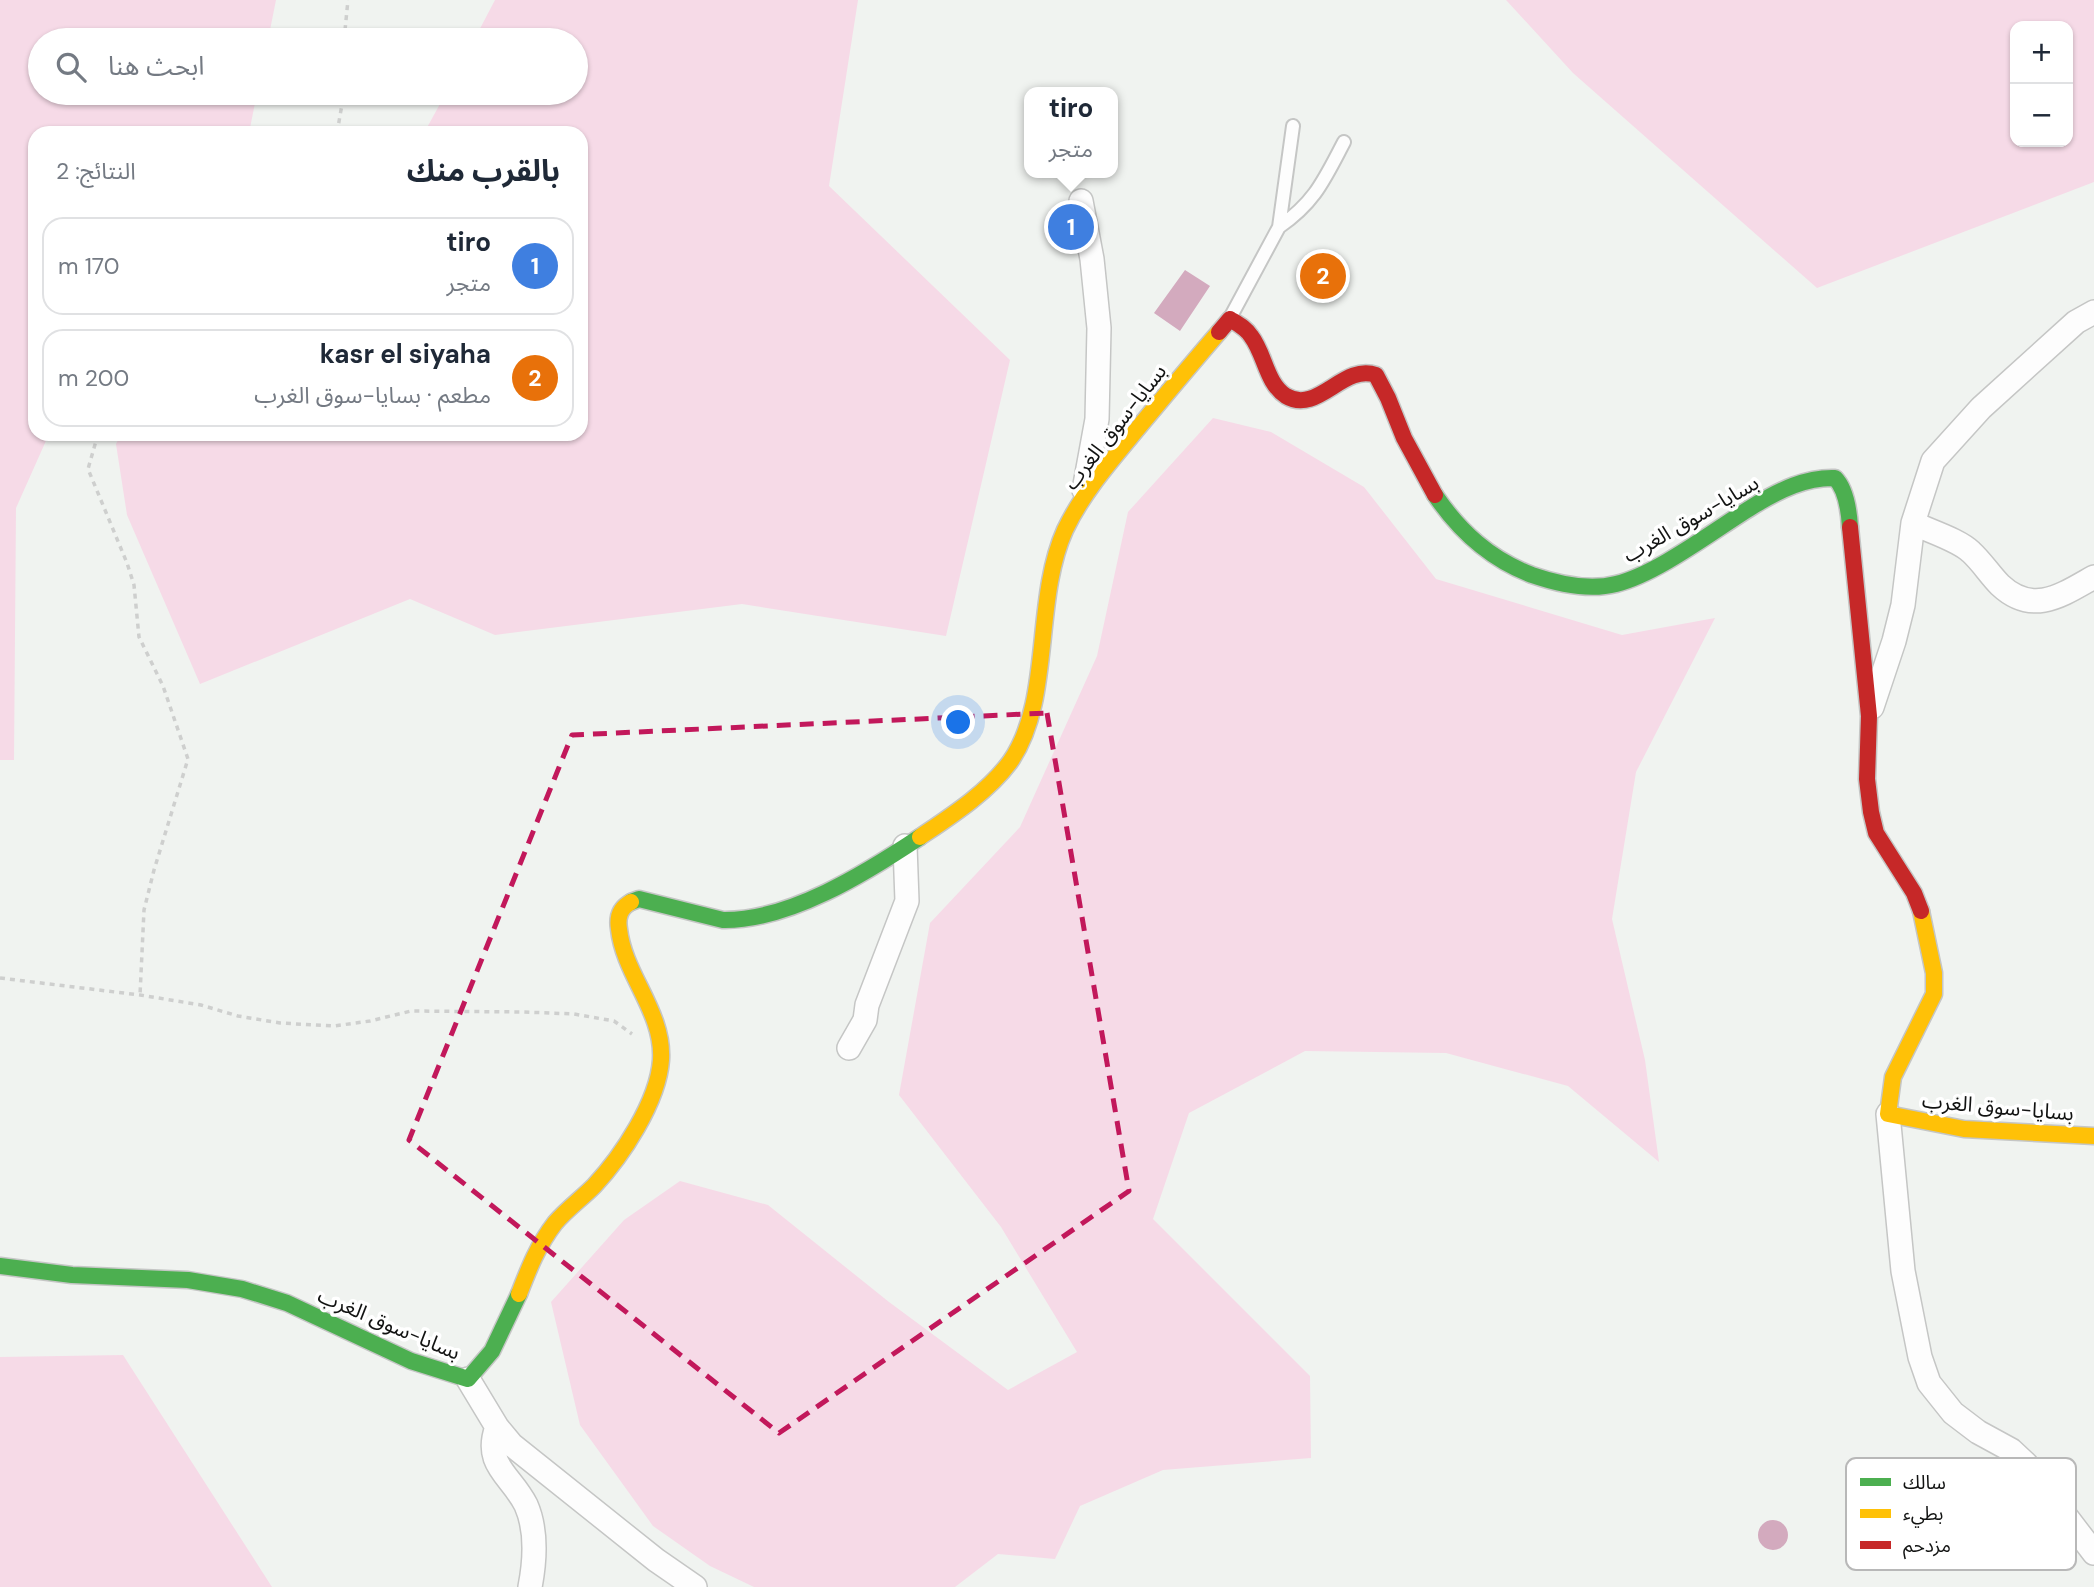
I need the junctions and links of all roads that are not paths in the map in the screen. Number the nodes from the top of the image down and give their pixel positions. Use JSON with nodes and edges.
{"nodes":[{"id":1,"x":1293,"y":126,"type":"dead end"},
{"id":2,"x":1344,"y":142,"type":"dead end"},
{"id":3,"x":1081,"y":201,"type":"dead end"},
{"id":4,"x":1279,"y":227,"type":"junction"},
{"id":5,"x":2094,"y":312,"type":"edge"},
{"id":6,"x":1230,"y":319,"type":"junction"},
{"id":7,"x":1083,"y":497,"type":"junction"},
{"id":8,"x":1913,"y":523,"type":"junction"},
{"id":9,"x":2094,"y":577,"type":"edge"},
{"id":10,"x":1869,"y":716,"type":"junction"},
{"id":11,"x":905,"y":846,"type":"junction"},
{"id":12,"x":849,"y":1048,"type":"dead end"},
{"id":13,"x":1888,"y":1114,"type":"junction"},
{"id":14,"x":2094,"y":1136,"type":"edge"},
{"id":15,"x":0,"y":1266,"type":"edge"},
{"id":16,"x":468,"y":1379,"type":"junction"},
{"id":17,"x":497,"y":1427,"type":"junction"},
{"id":18,"x":2020,"y":1458,"type":"edge"},
{"id":19,"x":2076,"y":1529,"type":"edge"},
{"id":20,"x":2094,"y":1553,"type":"edge"},
{"id":21,"x":530,"y":1587,"type":"edge"},
{"id":22,"x":695,"y":1587,"type":"edge"}],
"edges":[{"from":1,"to":4,"type":"lane"},
{"from":2,"to":4,"type":"lane"},
{"from":3,"to":7,"type":"street"},
{"from":4,"to":6,"type":"lane"},
{"from":5,"to":8,"type":"street"},
{"from":6,"to":7,"type":"street","name":"بسايا-سوق الغرب"},
{"from":6,"to":10,"type":"street","name":"بسايا-سوق الغرب"},
{"from":7,"to":11,"type":"street","name":"بسايا-سوق الغرب"},
{"from":8,"to":9,"type":"street"},
{"from":8,"to":10,"type":"street"},
{"from":10,"to":13,"type":"street","name":"بسايا-سوق الغرب"},
{"from":11,"to":12,"type":"street"},
{"from":11,"to":16,"type":"street","name":"بسايا-سوق الغرب"},
{"from":13,"to":14,"type":"street","name":"بسايا-سوق الغرب"},
{"from":13,"to":18,"type":"street"},
{"from":15,"to":16,"type":"street","name":"بسايا-سوق الغرب"},
{"from":16,"to":17,"type":"street"},
{"from":17,"to":21,"type":"street"},
{"from":17,"to":22,"type":"street"},
{"from":19,"to":20,"type":"street"}]}
